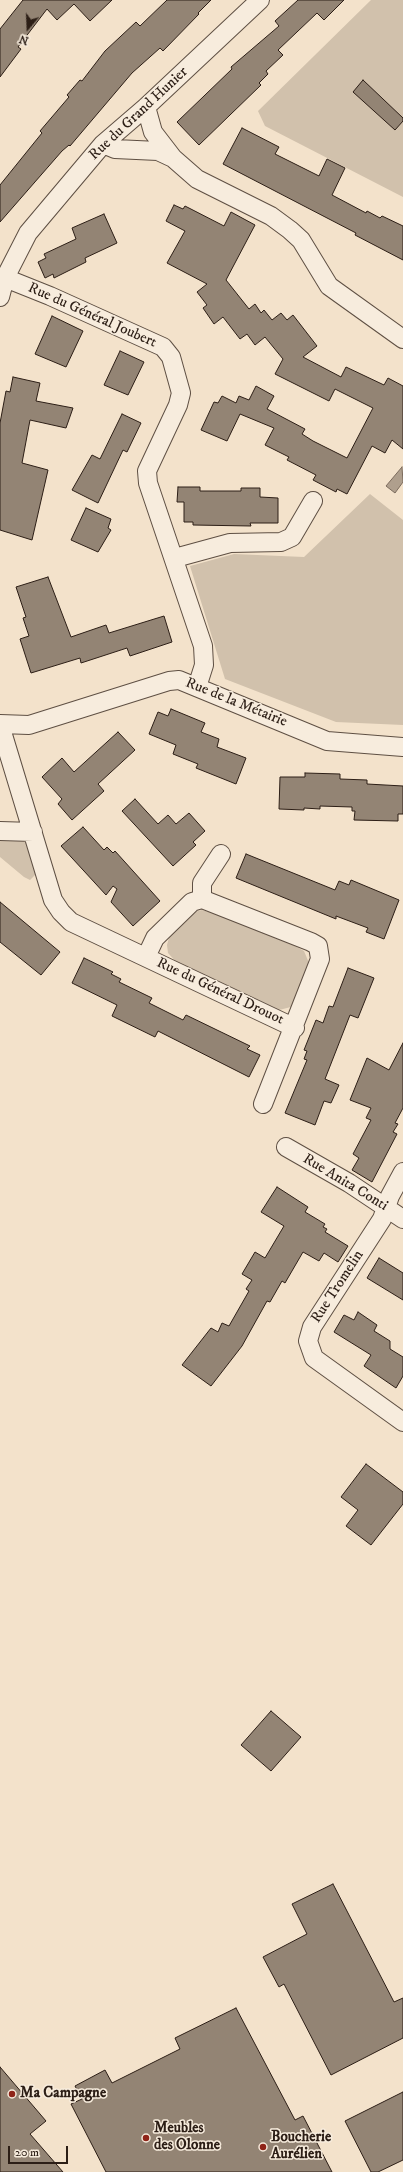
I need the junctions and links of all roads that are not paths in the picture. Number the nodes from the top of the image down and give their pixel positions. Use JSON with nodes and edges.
{"nodes":[{"id":1,"x":260,"y":0,"type":"edge"},
{"id":2,"x":146,"y":107,"type":"junction"},
{"id":3,"x":103,"y":144,"type":"junction"},
{"id":4,"x":173,"y":158,"type":"junction"},
{"id":5,"x":5,"y":278,"type":"junction"},
{"id":6,"x":0,"y":297,"type":"edge"},
{"id":7,"x":403,"y":339,"type":"edge"},
{"id":8,"x":313,"y":501,"type":"dead end"},
{"id":9,"x":175,"y":558,"type":"junction"},
{"id":10,"x":197,"y":687,"type":"junction"},
{"id":11,"x":0,"y":725,"type":"edge"},
{"id":12,"x":403,"y":746,"type":"edge"},
{"id":13,"x":0,"y":831,"type":"edge"},
{"id":14,"x":33,"y":832,"type":"junction"},
{"id":15,"x":221,"y":854,"type":"dead end"},
{"id":16,"x":202,"y":899,"type":"junction"},
{"id":17,"x":146,"y":957,"type":"junction"},
{"id":18,"x":294,"y":1028,"type":"junction"},
{"id":19,"x":263,"y":1104,"type":"dead end"},
{"id":20,"x":286,"y":1147,"type":"dead end"},
{"id":21,"x":403,"y":1172,"type":"edge"},
{"id":22,"x":386,"y":1208,"type":"junction"},
{"id":23,"x":403,"y":1219,"type":"edge"},
{"id":24,"x":403,"y":1422,"type":"edge"}],
"edges":[{"from":1,"to":2,"type":"street","name":"Rue du Grand Hunier"},
{"from":2,"to":3,"type":"street","name":"Rue du Grand Hunier"},
{"from":2,"to":4,"type":"street"},
{"from":3,"to":4,"type":"street"},
{"from":3,"to":5,"type":"street","name":"Rue du Grand Hunier"},
{"from":4,"to":7,"type":"street"},
{"from":5,"to":6,"type":"street"},
{"from":5,"to":9,"type":"street","name":"Rue du Général Joubert"},
{"from":8,"to":9,"type":"street"},
{"from":9,"to":10,"type":"street","name":"Rue du Général Joubert"},
{"from":10,"to":11,"type":"street","name":"Rue de la Métairie"},
{"from":10,"to":12,"type":"street","name":"Rue de la Métairie"},
{"from":11,"to":14,"type":"street","name":"Rue du Général Drouot"},
{"from":13,"to":14,"type":"street"},
{"from":14,"to":17,"type":"street","name":"Rue du Général Drouot"},
{"from":15,"to":16,"type":"street"},
{"from":16,"to":17,"type":"street","name":"Rue du Général Drouot"},
{"from":16,"to":18,"type":"street","name":"Rue du Général Drouot"},
{"from":17,"to":18,"type":"street","name":"Rue du Général Drouot"},
{"from":18,"to":19,"type":"street","name":"Rue du Général Drouot"},
{"from":20,"to":22,"type":"street","name":"Rue Anita Conti"},
{"from":21,"to":22,"type":"street","name":"Rue Tromelin"},
{"from":22,"to":23,"type":"street","name":"Rue Anita Conti"},
{"from":22,"to":24,"type":"street","name":"Rue Tromelin"}]}
